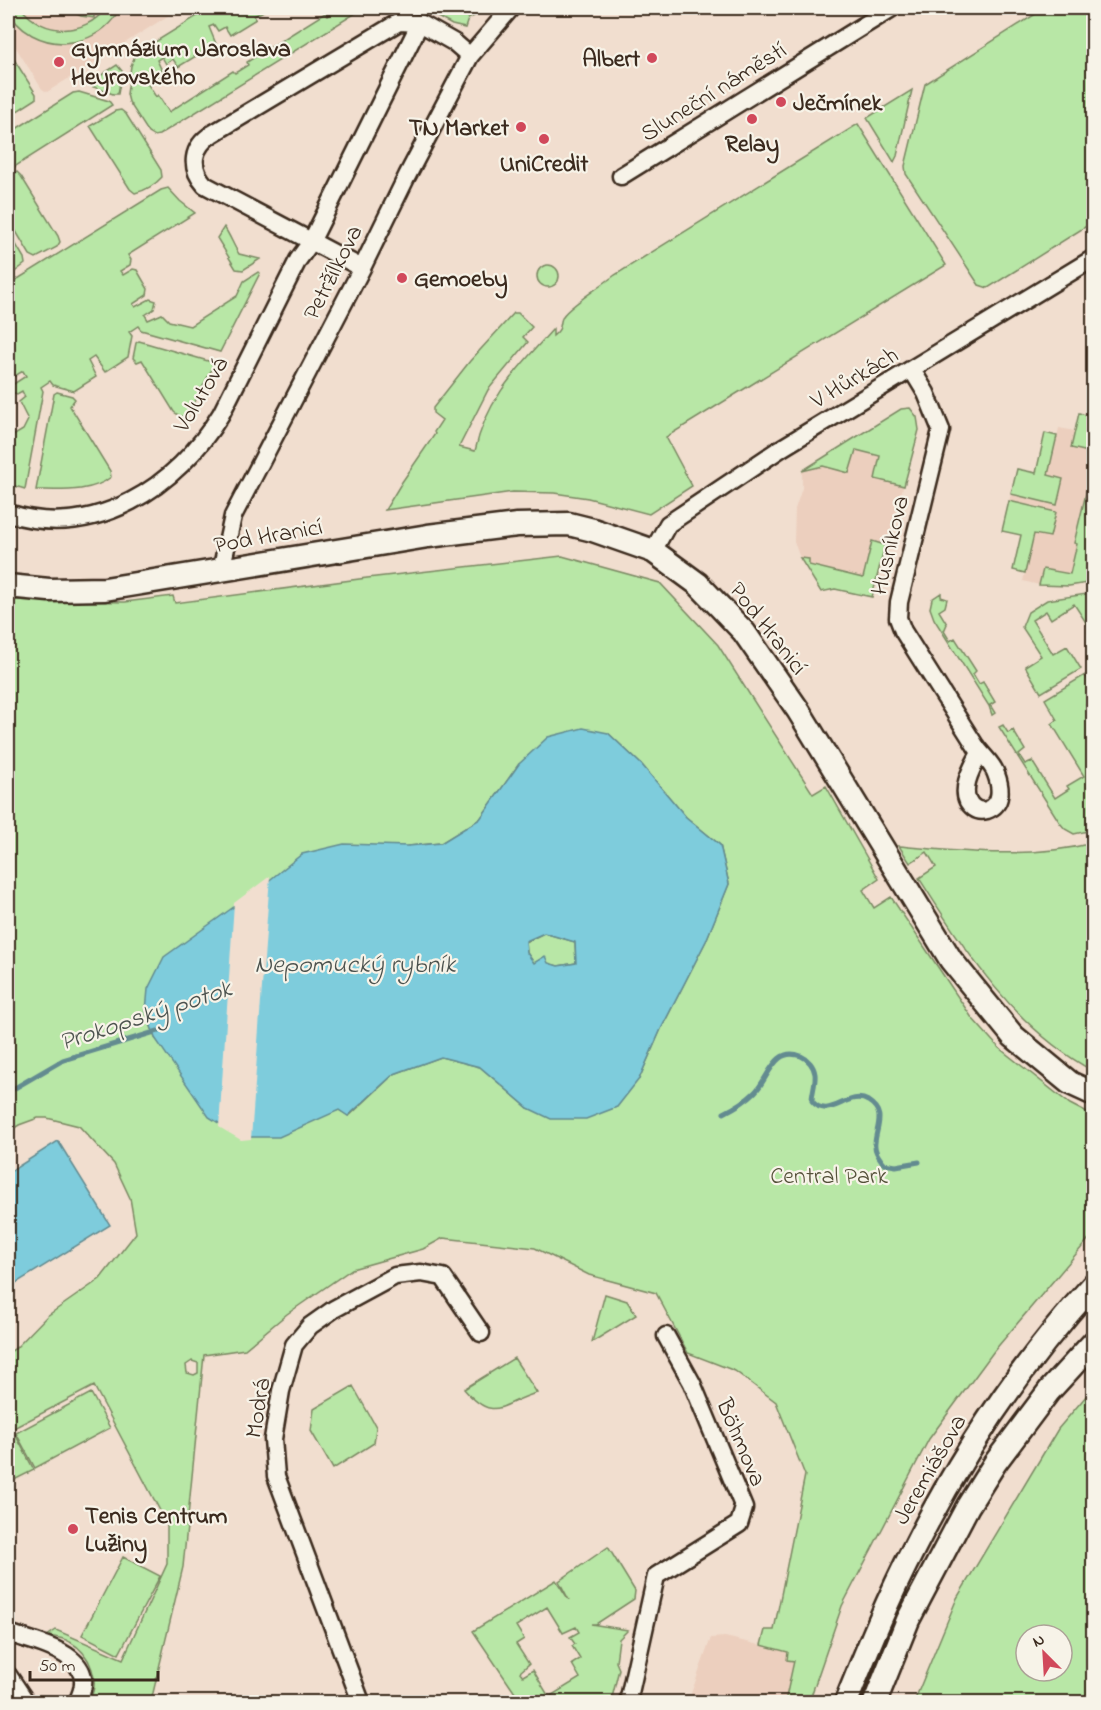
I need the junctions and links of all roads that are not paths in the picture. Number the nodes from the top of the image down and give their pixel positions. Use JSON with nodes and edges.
{"nodes":[{"id":1,"x":511,"y":8,"type":"edge"},
{"id":2,"x":892,"y":8,"type":"edge"},
{"id":3,"x":420,"y":23,"type":"junction"},
{"id":4,"x":470,"y":56,"type":"junction"},
{"id":5,"x":621,"y":176,"type":"dead end"},
{"id":6,"x":311,"y":242,"type":"junction"},
{"id":7,"x":1094,"y":258,"type":"edge"},
{"id":8,"x":362,"y":268,"type":"junction"},
{"id":9,"x":912,"y":370,"type":"junction"},
{"id":10,"x":8,"y":513,"type":"edge"},
{"id":11,"x":652,"y":551,"type":"junction"},
{"id":12,"x":221,"y":571,"type":"junction"},
{"id":13,"x":8,"y":586,"type":"edge"},
{"id":14,"x":980,"y":753,"type":"dead end"},
{"id":15,"x":1094,"y":1094,"type":"edge"},
{"id":16,"x":1094,"y":1284,"type":"edge"},
{"id":17,"x":481,"y":1333,"type":"dead end"},
{"id":18,"x":666,"y":1336,"type":"dead end"},
{"id":19,"x":1094,"y":1341,"type":"edge"},
{"id":20,"x":8,"y":1633,"type":"edge"},
{"id":21,"x":8,"y":1675,"type":"edge"},
{"id":22,"x":26,"y":1702,"type":"edge"},
{"id":23,"x":76,"y":1702,"type":"edge"},
{"id":24,"x":361,"y":1702,"type":"edge"},
{"id":25,"x":628,"y":1702,"type":"edge"},
{"id":26,"x":846,"y":1702,"type":"edge"},
{"id":27,"x":875,"y":1702,"type":"edge"}],
"edges":[{"from":1,"to":4,"type":"street","name":"Petržílkova"},
{"from":2,"to":5,"type":"street","name":"Sluneční náměstí"},
{"from":3,"to":4,"type":"street"},
{"from":3,"to":6,"type":"street","name":"Volutová"},
{"from":3,"to":6,"type":"street"},
{"from":4,"to":8,"type":"street","name":"Petržílkova"},
{"from":6,"to":8,"type":"street"},
{"from":6,"to":10,"type":"street","name":"Volutová"},
{"from":7,"to":9,"type":"street","name":"V Hůrkách"},
{"from":8,"to":12,"type":"street","name":"Petržílkova"},
{"from":9,"to":11,"type":"street","name":"V Hůrkách"},
{"from":9,"to":14,"type":"street","name":"Husníkova"},
{"from":11,"to":12,"type":"street","name":"Pod Hranicí"},
{"from":11,"to":15,"type":"street","name":"Pod Hranicí"},
{"from":12,"to":13,"type":"street","name":"Pod Hranicí"},
{"from":16,"to":26,"type":"street","name":"Jeremiášova"},
{"from":17,"to":24,"type":"street","name":"Modrá"},
{"from":18,"to":25,"type":"street","name":"Böhmova"},
{"from":19,"to":27,"type":"street"},
{"from":20,"to":23,"type":"street"},
{"from":21,"to":22,"type":"street"}]}
